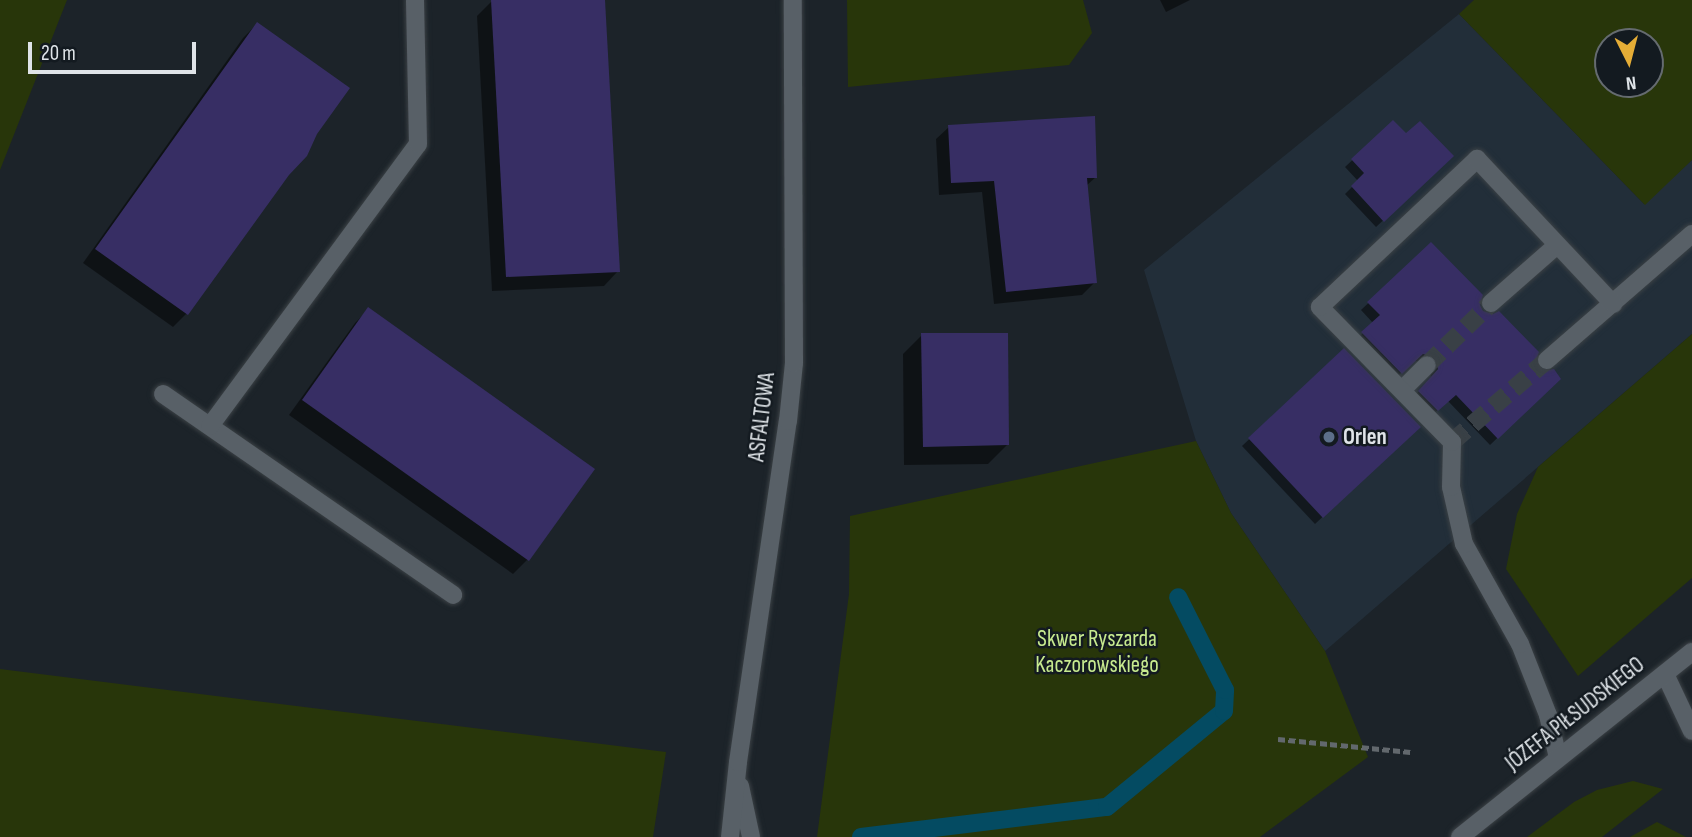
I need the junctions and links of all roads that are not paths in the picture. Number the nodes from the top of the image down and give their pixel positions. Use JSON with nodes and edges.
{"nodes":[{"id":1,"x":415,"y":0,"type":"edge"},
{"id":2,"x":793,"y":0,"type":"edge"},
{"id":3,"x":1692,"y":234,"type":"edge"},
{"id":4,"x":1558,"y":245,"type":"junction"},
{"id":5,"x":1491,"y":303,"type":"tunnel mouth"},
{"id":6,"x":1613,"y":304,"type":"junction"},
{"id":7,"x":1547,"y":360,"type":"tunnel mouth"},
{"id":8,"x":1427,"y":365,"type":"tunnel mouth"},
{"id":9,"x":1402,"y":390,"type":"junction"},
{"id":10,"x":163,"y":394,"type":"dead end"},
{"id":11,"x":211,"y":426,"type":"junction"},
{"id":12,"x":453,"y":595,"type":"dead end"},
{"id":13,"x":1692,"y":652,"type":"edge"},
{"id":14,"x":1665,"y":674,"type":"junction"},
{"id":15,"x":1692,"y":731,"type":"edge"},
{"id":16,"x":1559,"y":758,"type":"junction"},
{"id":17,"x":738,"y":762,"type":"junction"},
{"id":18,"x":1487,"y":813,"type":"junction"},
{"id":19,"x":730,"y":837,"type":"edge"},
{"id":20,"x":751,"y":837,"type":"edge"},
{"id":21,"x":1452,"y":837,"type":"edge"},
{"id":22,"x":1460,"y":837,"type":"edge"}],
"edges":[{"from":1,"to":11,"type":"street"},
{"from":2,"to":17,"type":"street","name":"ASFALTOWA"},
{"from":3,"to":6,"type":"street"},
{"from":4,"to":5,"type":"street"},
{"from":4,"to":6,"type":"street"},
{"from":4,"to":9,"type":"street"},
{"from":6,"to":7,"type":"street"},
{"from":8,"to":9,"type":"street"},
{"from":9,"to":16,"type":"street"},
{"from":10,"to":11,"type":"street"},
{"from":11,"to":12,"type":"street"},
{"from":13,"to":14,"type":"street","name":"JÓZEFA PIŁSUDSKIEGO"},
{"from":14,"to":15,"type":"street"},
{"from":14,"to":16,"type":"street","name":"JÓZEFA PIŁSUDSKIEGO"},
{"from":16,"to":18,"type":"street","name":"JÓZEFA PIŁSUDSKIEGO"},
{"from":17,"to":19,"type":"street","name":"ASFALTOWA"},
{"from":17,"to":20,"type":"street"},
{"from":18,"to":21,"type":"street","name":"JÓZEFA PIŁSUDSKIEGO"},
{"from":18,"to":22,"type":"street","name":"JÓZEFA PIŁSUDSKIEGO"}]}
